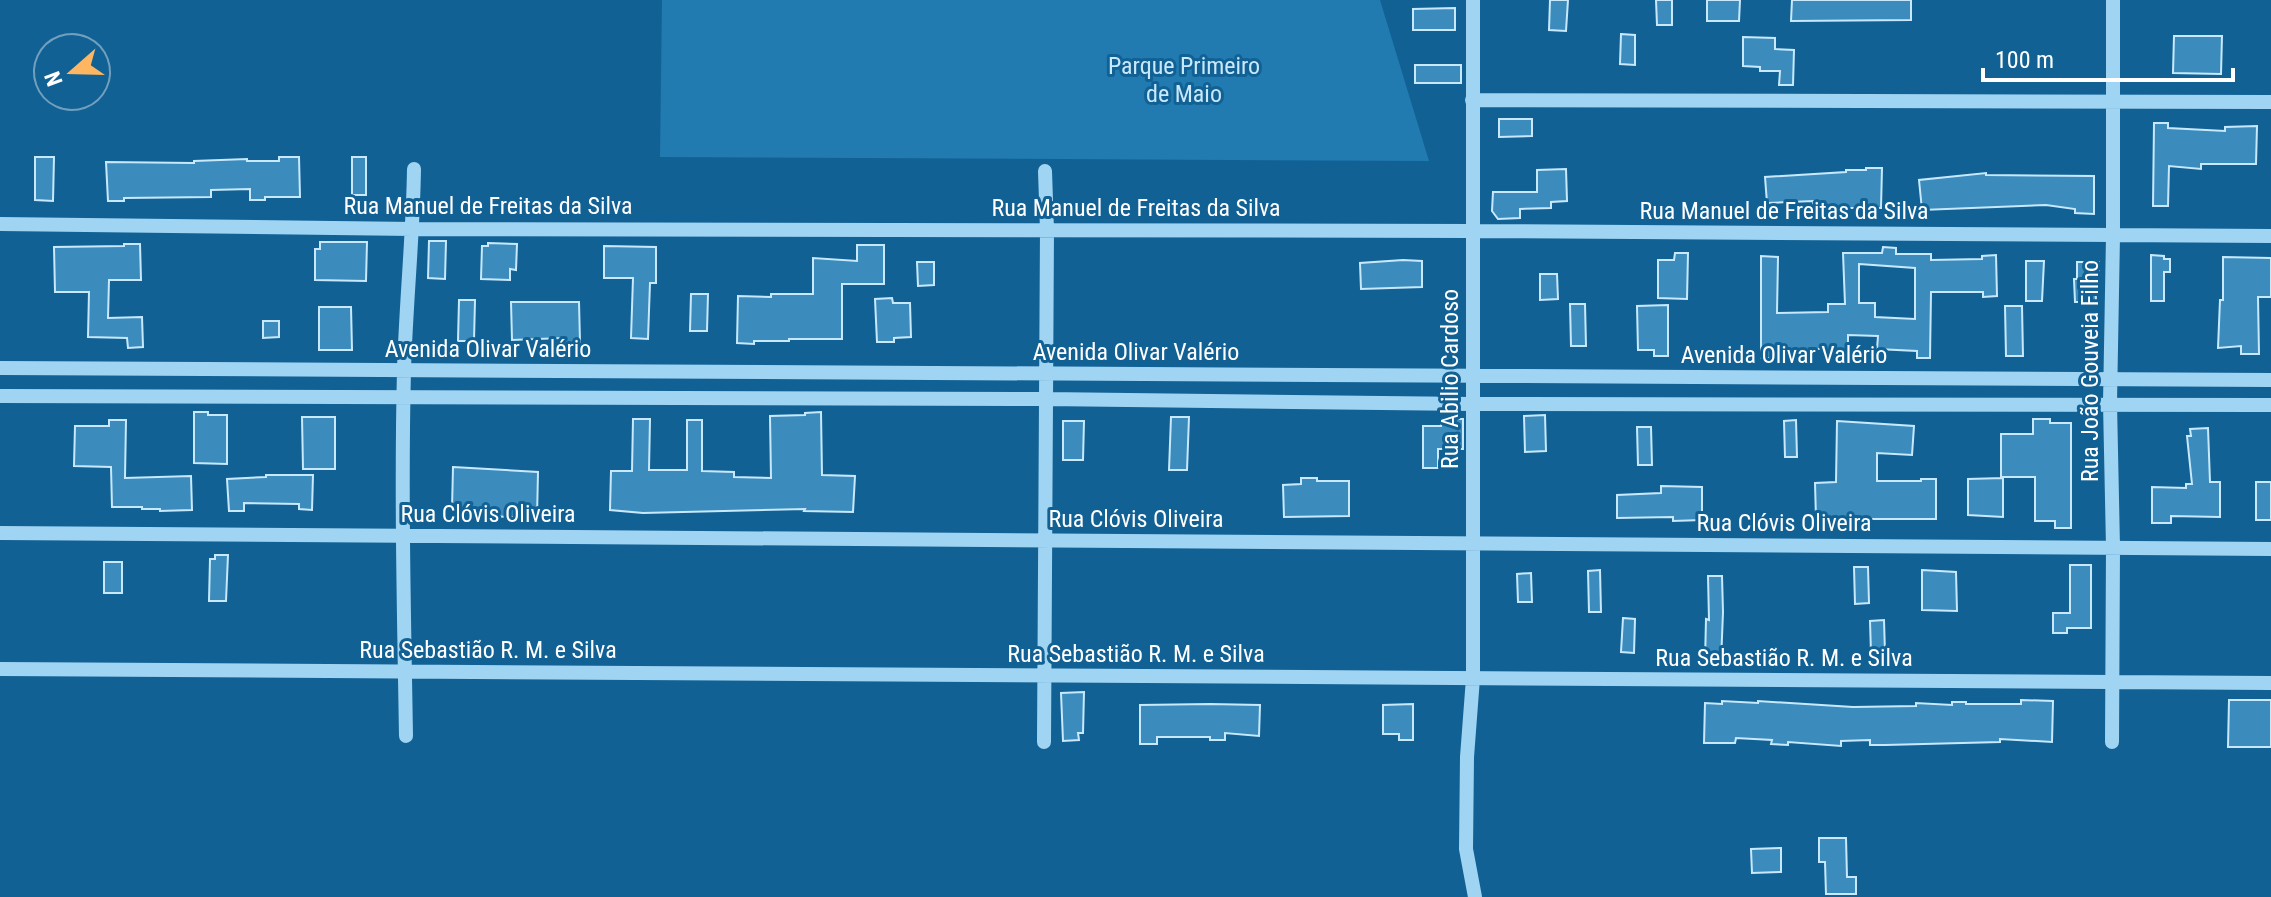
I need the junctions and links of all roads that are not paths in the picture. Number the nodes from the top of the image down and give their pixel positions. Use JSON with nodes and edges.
{"nodes":[{"id":1,"x":1473,"y":0,"type":"edge"},
{"id":2,"x":2113,"y":0,"type":"edge"},
{"id":3,"x":1472,"y":100,"type":"junction"},
{"id":4,"x":2113,"y":101,"type":"junction"},
{"id":5,"x":2271,"y":102,"type":"edge"},
{"id":6,"x":414,"y":169,"type":"dead end"},
{"id":7,"x":1045,"y":171,"type":"dead end"},
{"id":8,"x":0,"y":224,"type":"edge"},
{"id":9,"x":413,"y":229,"type":"junction"},
{"id":10,"x":1047,"y":230,"type":"junction"},
{"id":11,"x":1472,"y":231,"type":"junction"},
{"id":12,"x":2113,"y":236,"type":"junction"},
{"id":13,"x":2271,"y":236,"type":"edge"},
{"id":14,"x":0,"y":368,"type":"edge"},
{"id":15,"x":404,"y":370,"type":"junction"},
{"id":16,"x":1046,"y":374,"type":"junction"},
{"id":17,"x":1473,"y":376,"type":"junction"},
{"id":18,"x":2111,"y":379,"type":"junction"},
{"id":19,"x":2271,"y":380,"type":"edge"},
{"id":20,"x":0,"y":396,"type":"edge"},
{"id":21,"x":404,"y":398,"type":"junction"},
{"id":22,"x":1046,"y":399,"type":"junction"},
{"id":23,"x":2110,"y":403,"type":"junction"},
{"id":24,"x":1471,"y":404,"type":"junction"},
{"id":25,"x":2271,"y":405,"type":"edge"},
{"id":26,"x":0,"y":533,"type":"edge"},
{"id":27,"x":403,"y":536,"type":"junction"},
{"id":28,"x":1045,"y":540,"type":"junction"},
{"id":29,"x":1472,"y":543,"type":"junction"},
{"id":30,"x":2113,"y":547,"type":"junction"},
{"id":31,"x":2271,"y":549,"type":"edge"},
{"id":32,"x":0,"y":669,"type":"edge"},
{"id":33,"x":405,"y":671,"type":"junction"},
{"id":34,"x":1044,"y":675,"type":"junction"},
{"id":35,"x":1473,"y":678,"type":"junction"},
{"id":36,"x":2112,"y":682,"type":"junction"},
{"id":37,"x":2271,"y":683,"type":"edge"},
{"id":38,"x":406,"y":736,"type":"dead end"},
{"id":39,"x":1044,"y":742,"type":"dead end"},
{"id":40,"x":2112,"y":742,"type":"dead end"},
{"id":41,"x":1475,"y":897,"type":"edge"}],
"edges":[{"from":1,"to":3,"type":"street","name":"Rua Abilio Cardoso"},
{"from":2,"to":4,"type":"street","name":"Rua João Gouveia Filho"},
{"from":3,"to":4,"type":"street"},
{"from":3,"to":11,"type":"street","name":"Rua Abilio Cardoso"},
{"from":4,"to":5,"type":"street"},
{"from":4,"to":12,"type":"street","name":"Rua João Gouveia Filho"},
{"from":6,"to":9,"type":"street"},
{"from":7,"to":10,"type":"street"},
{"from":8,"to":9,"type":"street","name":"Rua Manuel de Freitas da Silva"},
{"from":9,"to":10,"type":"street","name":"Rua Manuel de Freitas da Silva"},
{"from":9,"to":15,"type":"street"},
{"from":10,"to":11,"type":"street","name":"Rua Manuel de Freitas da Silva"},
{"from":10,"to":16,"type":"street"},
{"from":11,"to":12,"type":"street","name":"Rua Manuel de Freitas da Silva"},
{"from":11,"to":17,"type":"street","name":"Rua Abilio Cardoso"},
{"from":12,"to":13,"type":"street","name":"Rua Manuel de Freitas da Silva"},
{"from":12,"to":18,"type":"street","name":"Rua João Gouveia Filho"},
{"from":14,"to":15,"type":"street","name":"Avenida Olivar Valério"},
{"from":15,"to":16,"type":"street","name":"Avenida Olivar Valério"},
{"from":15,"to":21,"type":"street"},
{"from":16,"to":17,"type":"street","name":"Avenida Olivar Valério"},
{"from":16,"to":22,"type":"street"},
{"from":17,"to":18,"type":"street","name":"Avenida Olivar Valério"},
{"from":17,"to":24,"type":"street","name":"Rua Abilio Cardoso"},
{"from":18,"to":19,"type":"street","name":"Avenida Olivar Valério"},
{"from":18,"to":23,"type":"street","name":"Rua João Gouveia Filho"},
{"from":20,"to":21,"type":"street"},
{"from":21,"to":22,"type":"street"},
{"from":21,"to":27,"type":"street"},
{"from":22,"to":24,"type":"street"},
{"from":22,"to":28,"type":"street"},
{"from":23,"to":24,"type":"street"},
{"from":23,"to":25,"type":"street"},
{"from":23,"to":30,"type":"street","name":"Rua João Gouveia Filho"},
{"from":24,"to":29,"type":"street","name":"Rua Abilio Cardoso"},
{"from":26,"to":27,"type":"street","name":"Rua Clóvis Oliveira"},
{"from":27,"to":28,"type":"street","name":"Rua Clóvis Oliveira"},
{"from":27,"to":33,"type":"street"},
{"from":28,"to":29,"type":"street","name":"Rua Clóvis Oliveira"},
{"from":28,"to":34,"type":"street"},
{"from":29,"to":30,"type":"street","name":"Rua Clóvis Oliveira"},
{"from":29,"to":35,"type":"street","name":"Rua Abilio Cardoso"},
{"from":30,"to":31,"type":"street","name":"Rua Clóvis Oliveira"},
{"from":30,"to":36,"type":"street","name":"Rua João Gouveia Filho"},
{"from":32,"to":33,"type":"street","name":"Rua Sebastião R. M. e Silva"},
{"from":33,"to":34,"type":"street","name":"Rua Sebastião R. M. e Silva"},
{"from":33,"to":38,"type":"street"},
{"from":34,"to":35,"type":"street","name":"Rua Sebastião R. M. e Silva"},
{"from":34,"to":39,"type":"street"},
{"from":35,"to":36,"type":"street","name":"Rua Sebastião R. M. e Silva"},
{"from":35,"to":41,"type":"street","name":"Rua Abilio Cardoso"},
{"from":36,"to":37,"type":"street","name":"Rua Sebastião R. M. e Silva"},
{"from":36,"to":40,"type":"street","name":"Rua João Gouveia Filho"}]}
